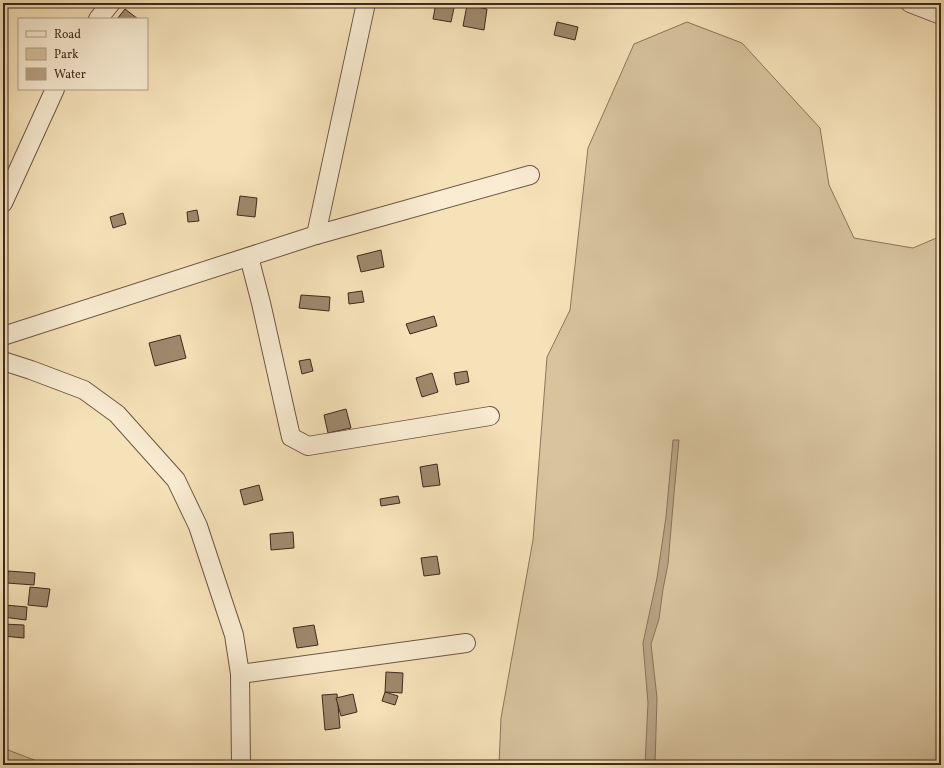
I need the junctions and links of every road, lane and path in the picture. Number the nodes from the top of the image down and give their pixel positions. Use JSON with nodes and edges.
{"nodes":[{"id":1,"x":111,"y":3,"type":"edge"},
{"id":2,"x":366,"y":3,"type":"edge"},
{"id":3,"x":910,"y":3,"type":"edge"},
{"id":4,"x":941,"y":15,"type":"edge"},
{"id":5,"x":99,"y":18,"type":"edge"},
{"id":6,"x":55,"y":90,"type":"edge"},
{"id":7,"x":530,"y":175,"type":"dead end"},
{"id":8,"x":3,"y":203,"type":"edge"},
{"id":9,"x":316,"y":235,"type":"junction"},
{"id":10,"x":249,"y":257,"type":"junction"},
{"id":11,"x":3,"y":336,"type":"edge"},
{"id":12,"x":3,"y":361,"type":"edge"},
{"id":13,"x":490,"y":416,"type":"dead end"},
{"id":14,"x":466,"y":643,"type":"dead end"},
{"id":15,"x":240,"y":674,"type":"junction"},
{"id":16,"x":241,"y":765,"type":"edge"}],
"edges":[{"from":1,"to":5,"type":"street"},
{"from":2,"to":9,"type":"street"},
{"from":3,"to":4,"type":"street"},
{"from":6,"to":8,"type":"street"},
{"from":7,"to":9,"type":"street"},
{"from":9,"to":10,"type":"street"},
{"from":10,"to":11,"type":"street"},
{"from":10,"to":13,"type":"street"},
{"from":12,"to":15,"type":"street"},
{"from":14,"to":15,"type":"street"},
{"from":15,"to":16,"type":"street"}]}
